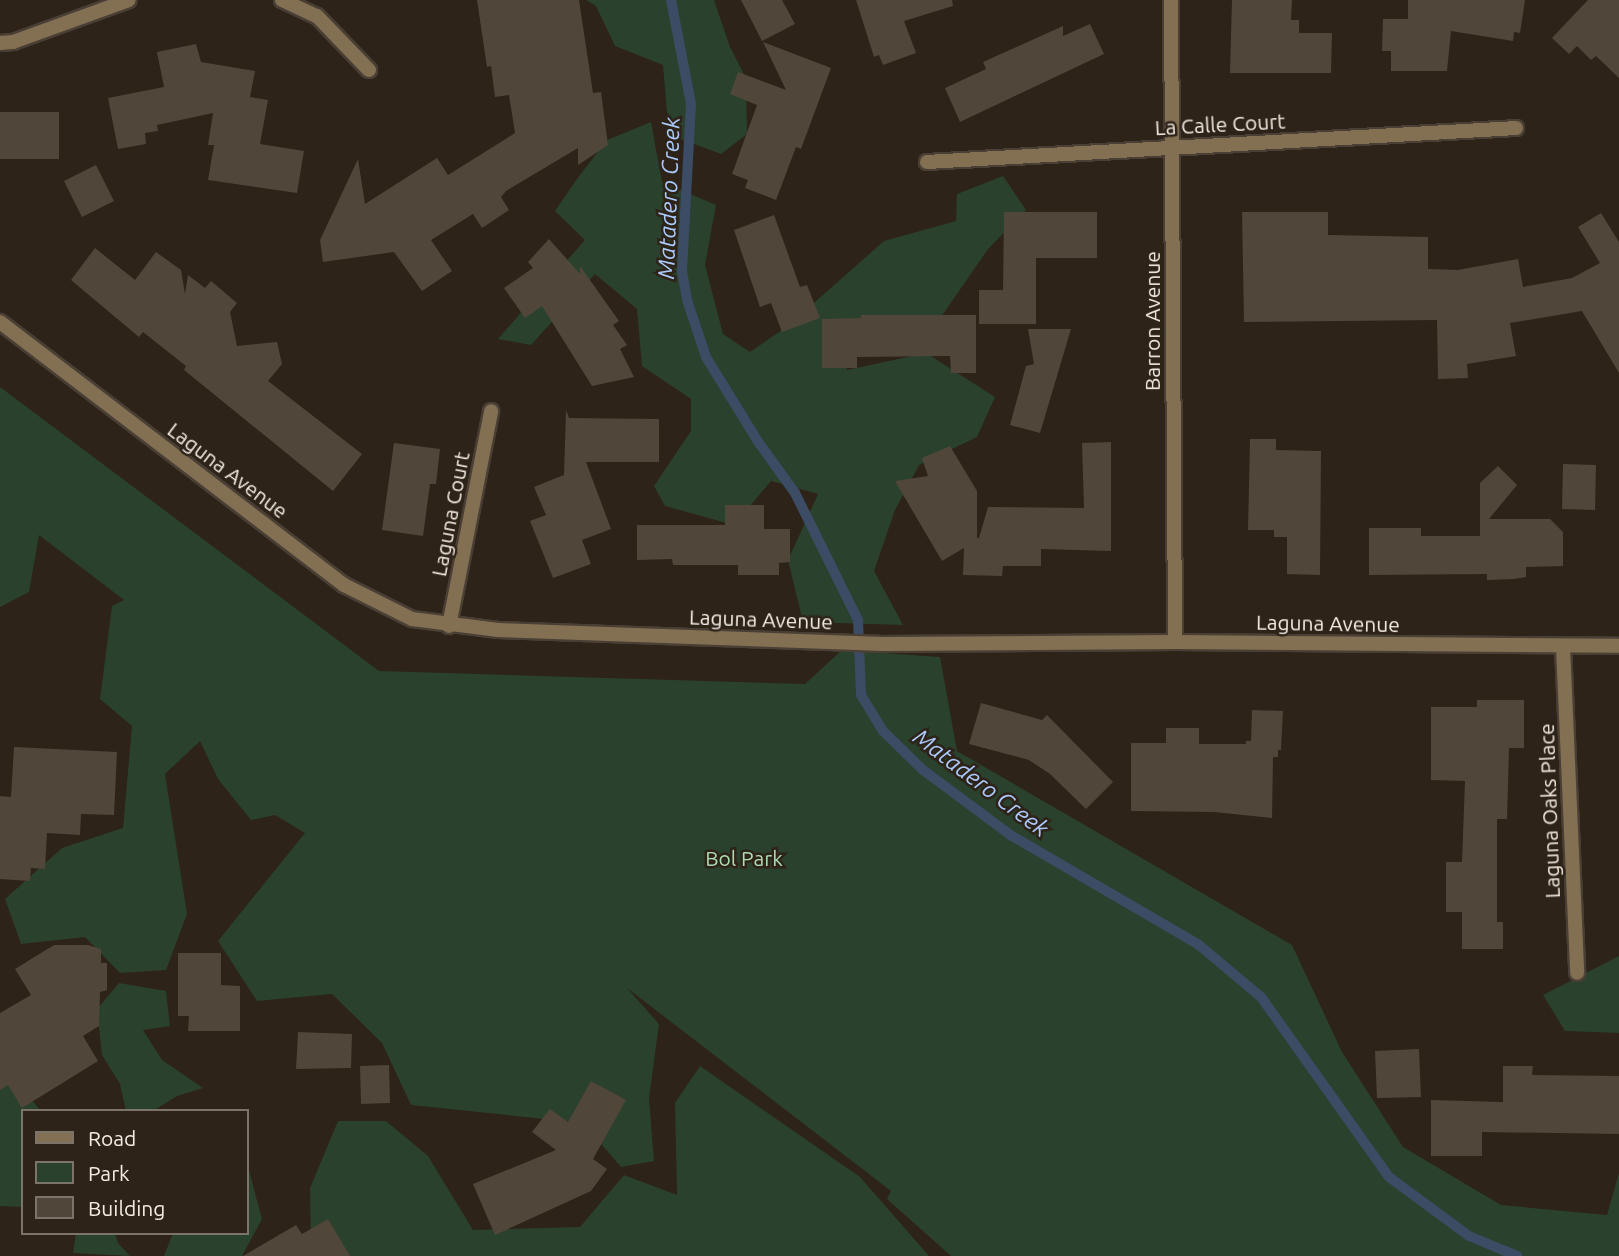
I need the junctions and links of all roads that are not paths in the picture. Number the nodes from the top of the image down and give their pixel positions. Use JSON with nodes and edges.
{"nodes":[{"id":1,"x":129,"y":0,"type":"edge"},
{"id":2,"x":282,"y":0,"type":"edge"},
{"id":3,"x":1171,"y":0,"type":"edge"},
{"id":4,"x":0,"y":43,"type":"edge"},
{"id":5,"x":369,"y":70,"type":"dead end"},
{"id":6,"x":1516,"y":128,"type":"dead end"},
{"id":7,"x":1172,"y":148,"type":"junction"},
{"id":8,"x":927,"y":162,"type":"dead end"},
{"id":9,"x":0,"y":322,"type":"edge"},
{"id":10,"x":491,"y":411,"type":"dead end"},
{"id":11,"x":449,"y":626,"type":"junction"},
{"id":12,"x":1175,"y":642,"type":"junction"},
{"id":13,"x":1619,"y":646,"type":"edge"},
{"id":14,"x":1563,"y":647,"type":"junction"},
{"id":15,"x":1577,"y":973,"type":"dead end"}],
"edges":[{"from":1,"to":4,"type":"street"},
{"from":2,"to":5,"type":"street"},
{"from":3,"to":7,"type":"street","name":"Barron Avenue"},
{"from":6,"to":7,"type":"street","name":"La Calle Court"},
{"from":7,"to":8,"type":"street","name":"La Calle Court"},
{"from":7,"to":12,"type":"street","name":"Barron Avenue"},
{"from":9,"to":11,"type":"street","name":"Laguna Avenue"},
{"from":10,"to":11,"type":"street","name":"Laguna Court"},
{"from":11,"to":12,"type":"street","name":"Laguna Avenue"},
{"from":12,"to":14,"type":"street","name":"Laguna Avenue"},
{"from":13,"to":14,"type":"street","name":"Laguna Avenue"},
{"from":14,"to":15,"type":"street","name":"Laguna Oaks Place"}]}
